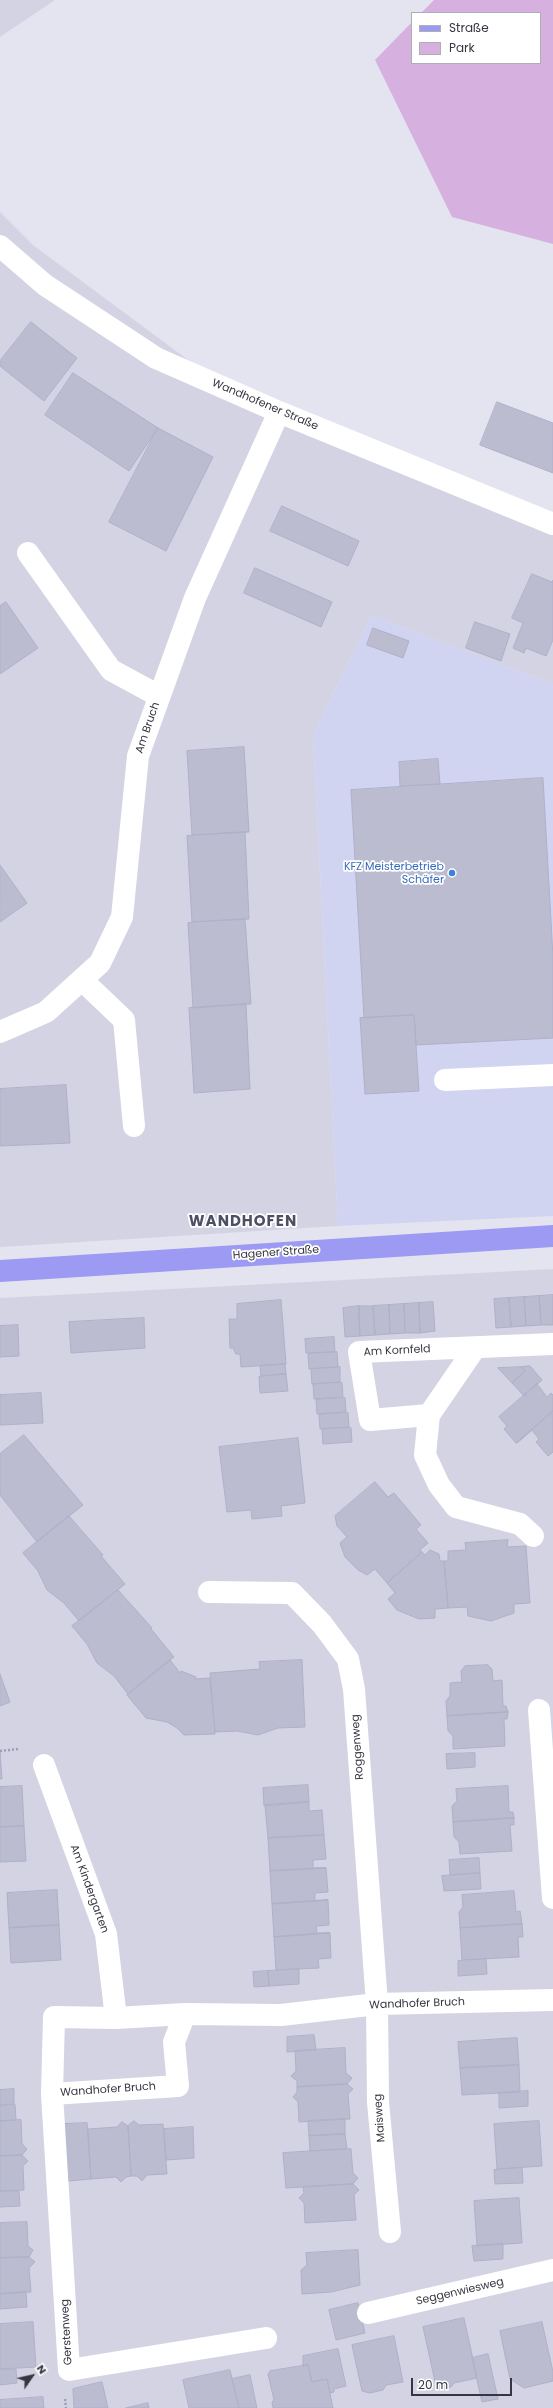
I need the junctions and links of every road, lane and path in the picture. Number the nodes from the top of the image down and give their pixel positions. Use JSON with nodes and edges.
{"nodes":[{"id":1,"x":0,"y":246,"type":"edge"},
{"id":2,"x":279,"y":412,"type":"junction"},
{"id":3,"x":553,"y":524,"type":"edge"},
{"id":4,"x":28,"y":553,"type":"dead end"},
{"id":5,"x":160,"y":696,"type":"junction"},
{"id":6,"x":82,"y":980,"type":"junction"},
{"id":7,"x":0,"y":1032,"type":"edge"},
{"id":8,"x":553,"y":1075,"type":"edge"},
{"id":9,"x":445,"y":1080,"type":"dead end"},
{"id":10,"x":134,"y":1126,"type":"dead end"},
{"id":11,"x":553,"y":1236,"type":"edge"},
{"id":12,"x":0,"y":1271,"type":"edge"},
{"id":13,"x":553,"y":1344,"type":"edge"},
{"id":14,"x":475,"y":1348,"type":"junction"},
{"id":15,"x":429,"y":1415,"type":"junction"},
{"id":16,"x":533,"y":1536,"type":"dead end"},
{"id":17,"x":209,"y":1592,"type":"dead end"},
{"id":18,"x":539,"y":1710,"type":"dead end"},
{"id":19,"x":44,"y":1765,"type":"dead end"},
{"id":20,"x":553,"y":1898,"type":"edge"},
{"id":21,"x":553,"y":2000,"type":"edge"},
{"id":22,"x":377,"y":2004,"type":"junction"},
{"id":23,"x":185,"y":2014,"type":"junction"},
{"id":24,"x":116,"y":2018,"type":"junction"},
{"id":25,"x":52,"y":2094,"type":"junction"},
{"id":26,"x":390,"y":2232,"type":"dead end"},
{"id":27,"x":553,"y":2270,"type":"edge"},
{"id":28,"x":368,"y":2313,"type":"dead end"},
{"id":29,"x":266,"y":2338,"type":"dead end"}],
"edges":[{"from":1,"to":2,"type":"street","name":"Wandhofener Straße"},
{"from":2,"to":3,"type":"street","name":"Wandhofener Straße"},
{"from":2,"to":5,"type":"street","name":"Am Bruch"},
{"from":4,"to":5,"type":"street"},
{"from":5,"to":6,"type":"street","name":"Am Bruch"},
{"from":6,"to":7,"type":"street","name":"Am Bruch"},
{"from":6,"to":10,"type":"street"},
{"from":8,"to":9,"type":"street"},
{"from":11,"to":12,"type":"main road","name":"Hagener Straße"},
{"from":13,"to":14,"type":"street","name":"Am Kornfeld"},
{"from":14,"to":15,"type":"street"},
{"from":14,"to":15,"type":"street","name":"Am Kornfeld"},
{"from":15,"to":16,"type":"street"},
{"from":17,"to":22,"type":"street","name":"Roggenweg"},
{"from":18,"to":20,"type":"street"},
{"from":19,"to":24,"type":"street","name":"Am Kindergarten"},
{"from":21,"to":22,"type":"street","name":"Wandhofer Bruch"},
{"from":22,"to":23,"type":"street","name":"Wandhofer Bruch"},
{"from":22,"to":26,"type":"street","name":"Maisweg"},
{"from":23,"to":24,"type":"street","name":"Wandhofer Bruch"},
{"from":23,"to":25,"type":"street","name":"Wandhofer Bruch"},
{"from":24,"to":25,"type":"street","name":"Wandhofer Bruch"},
{"from":25,"to":29,"type":"street","name":"Gerstenweg"},
{"from":27,"to":28,"type":"street","name":"Seggenwiesweg"}]}
